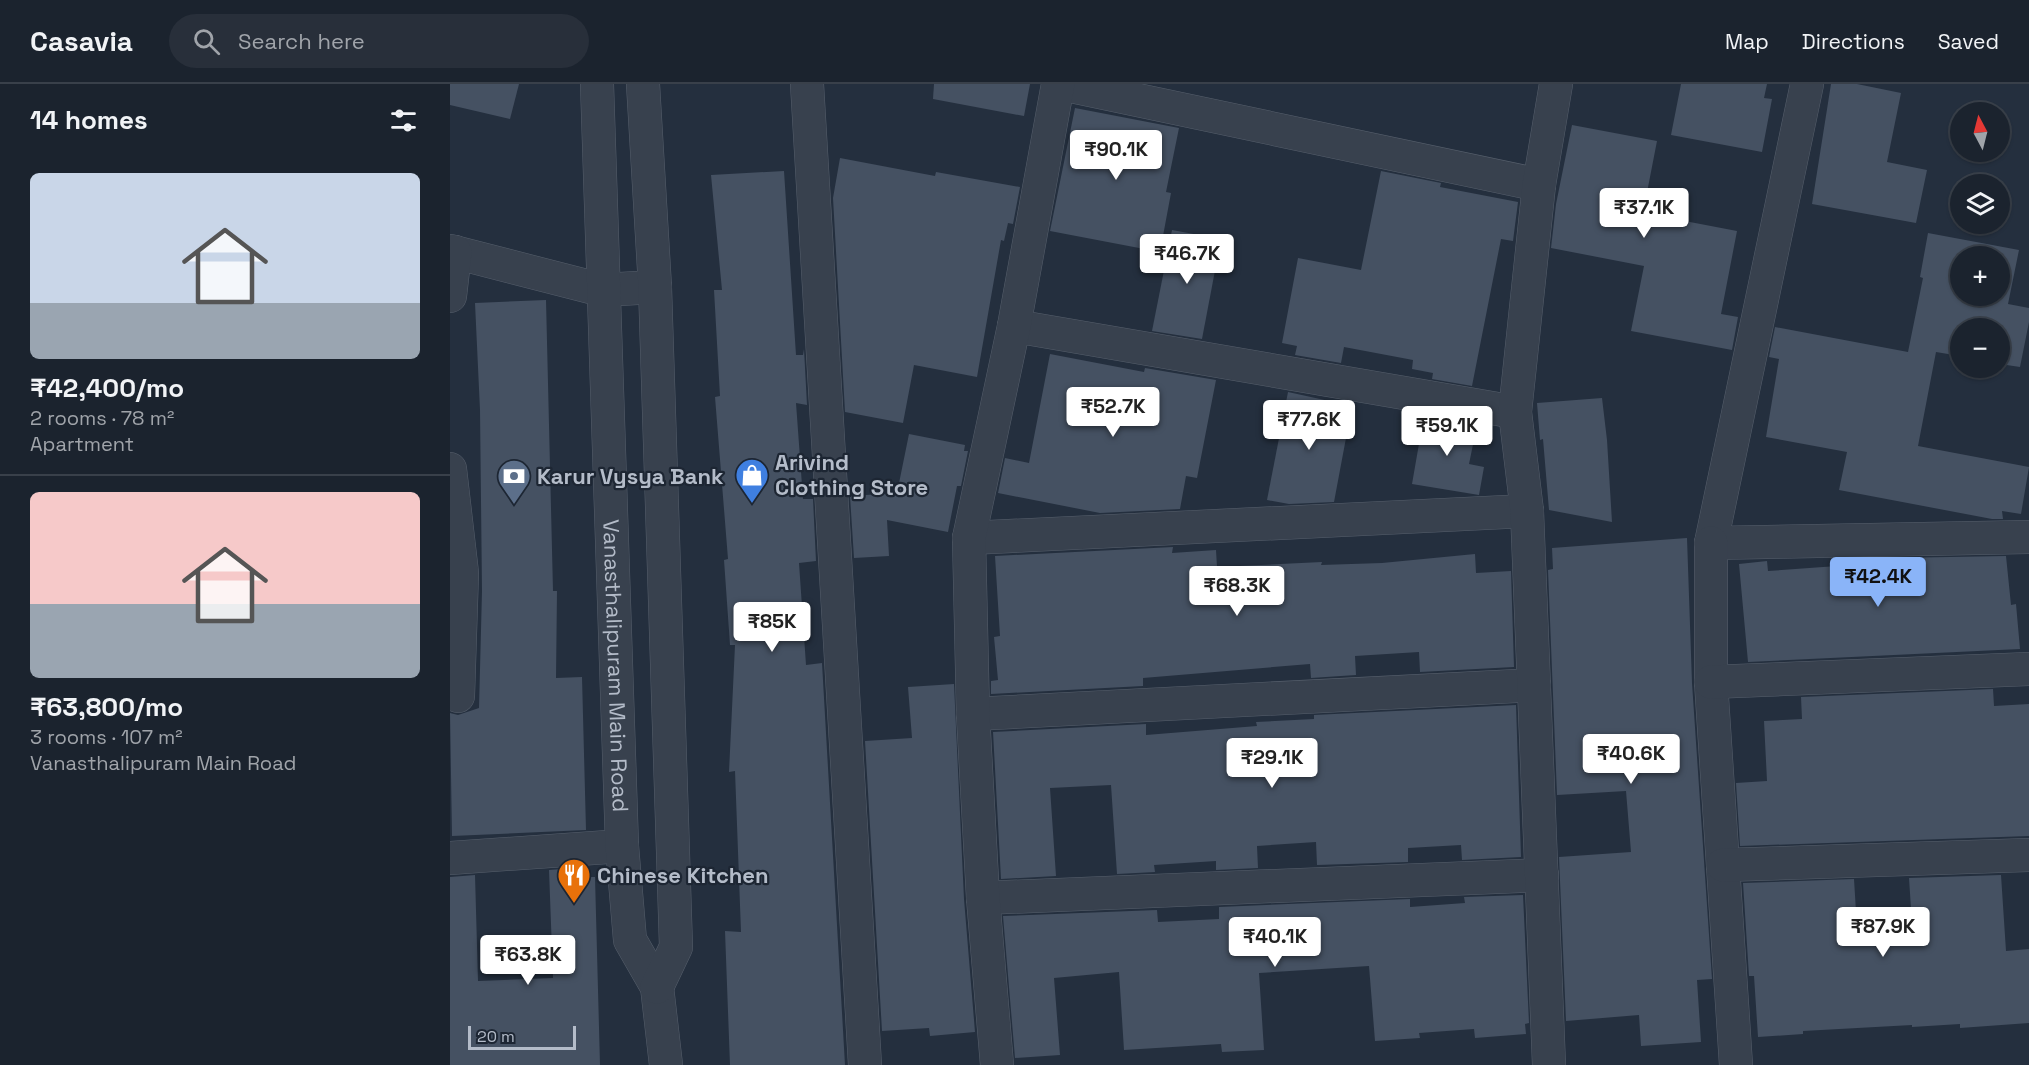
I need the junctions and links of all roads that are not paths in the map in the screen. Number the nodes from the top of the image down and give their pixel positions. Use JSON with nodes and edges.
{"nodes":[{"id":1,"x":597,"y":84,"type":"edge"},
{"id":2,"x":643,"y":84,"type":"edge"},
{"id":3,"x":807,"y":84,"type":"edge"},
{"id":4,"x":1060,"y":84,"type":"edge"},
{"id":5,"x":1556,"y":84,"type":"edge"},
{"id":6,"x":1807,"y":84,"type":"edge"},
{"id":7,"x":1539,"y":185,"type":"junction"},
{"id":8,"x":452,"y":251,"type":"edge"},
{"id":9,"x":655,"y":287,"type":"junction"},
{"id":10,"x":602,"y":290,"type":"junction"},
{"id":11,"x":450,"y":296,"type":"edge"},
{"id":12,"x":1014,"y":326,"type":"junction"},
{"id":13,"x":1515,"y":412,"type":"junction"},
{"id":14,"x":450,"y":469,"type":"edge"},
{"id":15,"x":1527,"y":511,"type":"junction"},
{"id":16,"x":2029,"y":537,"type":"edge"},
{"id":17,"x":969,"y":538,"type":"junction"},
{"id":18,"x":1711,"y":543,"type":"junction"},
{"id":19,"x":2029,"y":669,"type":"edge"},
{"id":20,"x":1711,"y":682,"type":"junction"},
{"id":21,"x":1534,"y":685,"type":"junction"},
{"id":22,"x":458,"y":696,"type":"dead end"},
{"id":23,"x":973,"y":714,"type":"junction"},
{"id":24,"x":622,"y":846,"type":"junction"},
{"id":25,"x":2029,"y":855,"type":"edge"},
{"id":26,"x":450,"y":858,"type":"edge"},
{"id":27,"x":1723,"y":865,"type":"junction"},
{"id":28,"x":1542,"y":875,"type":"junction"},
{"id":29,"x":983,"y":898,"type":"junction"},
{"id":30,"x":657,"y":987,"type":"junction"},
{"id":31,"x":666,"y":1065,"type":"edge"},
{"id":32,"x":865,"y":1065,"type":"edge"},
{"id":33,"x":997,"y":1065,"type":"edge"},
{"id":34,"x":1549,"y":1065,"type":"edge"},
{"id":35,"x":1736,"y":1065,"type":"edge"}],
"edges":[{"from":1,"to":10,"type":"street","name":"Vanasthalipuram Main Road"},
{"from":2,"to":9,"type":"street"},
{"from":3,"to":32,"type":"street"},
{"from":4,"to":7,"type":"street"},
{"from":4,"to":12,"type":"street"},
{"from":5,"to":7,"type":"street"},
{"from":6,"to":18,"type":"street"},
{"from":7,"to":13,"type":"street"},
{"from":8,"to":10,"type":"street"},
{"from":8,"to":11,"type":"street"},
{"from":9,"to":10,"type":"street"},
{"from":9,"to":30,"type":"street"},
{"from":10,"to":24,"type":"street","name":"Vanasthalipuram Main Road"},
{"from":12,"to":13,"type":"street"},
{"from":12,"to":17,"type":"street"},
{"from":13,"to":15,"type":"street"},
{"from":14,"to":22,"type":"street"},
{"from":15,"to":17,"type":"street"},
{"from":15,"to":21,"type":"street"},
{"from":16,"to":18,"type":"street"},
{"from":17,"to":23,"type":"street"},
{"from":18,"to":20,"type":"street"},
{"from":19,"to":20,"type":"street"},
{"from":20,"to":27,"type":"street"},
{"from":21,"to":23,"type":"street"},
{"from":21,"to":28,"type":"street"},
{"from":23,"to":29,"type":"street"},
{"from":24,"to":26,"type":"street"},
{"from":24,"to":30,"type":"street","name":"Vanasthalipuram Main Road"},
{"from":25,"to":27,"type":"street"},
{"from":27,"to":35,"type":"street"},
{"from":28,"to":29,"type":"street"},
{"from":28,"to":34,"type":"street"},
{"from":29,"to":33,"type":"street"},
{"from":30,"to":31,"type":"street","name":"Vanasthalipuram Main Road"}]}
